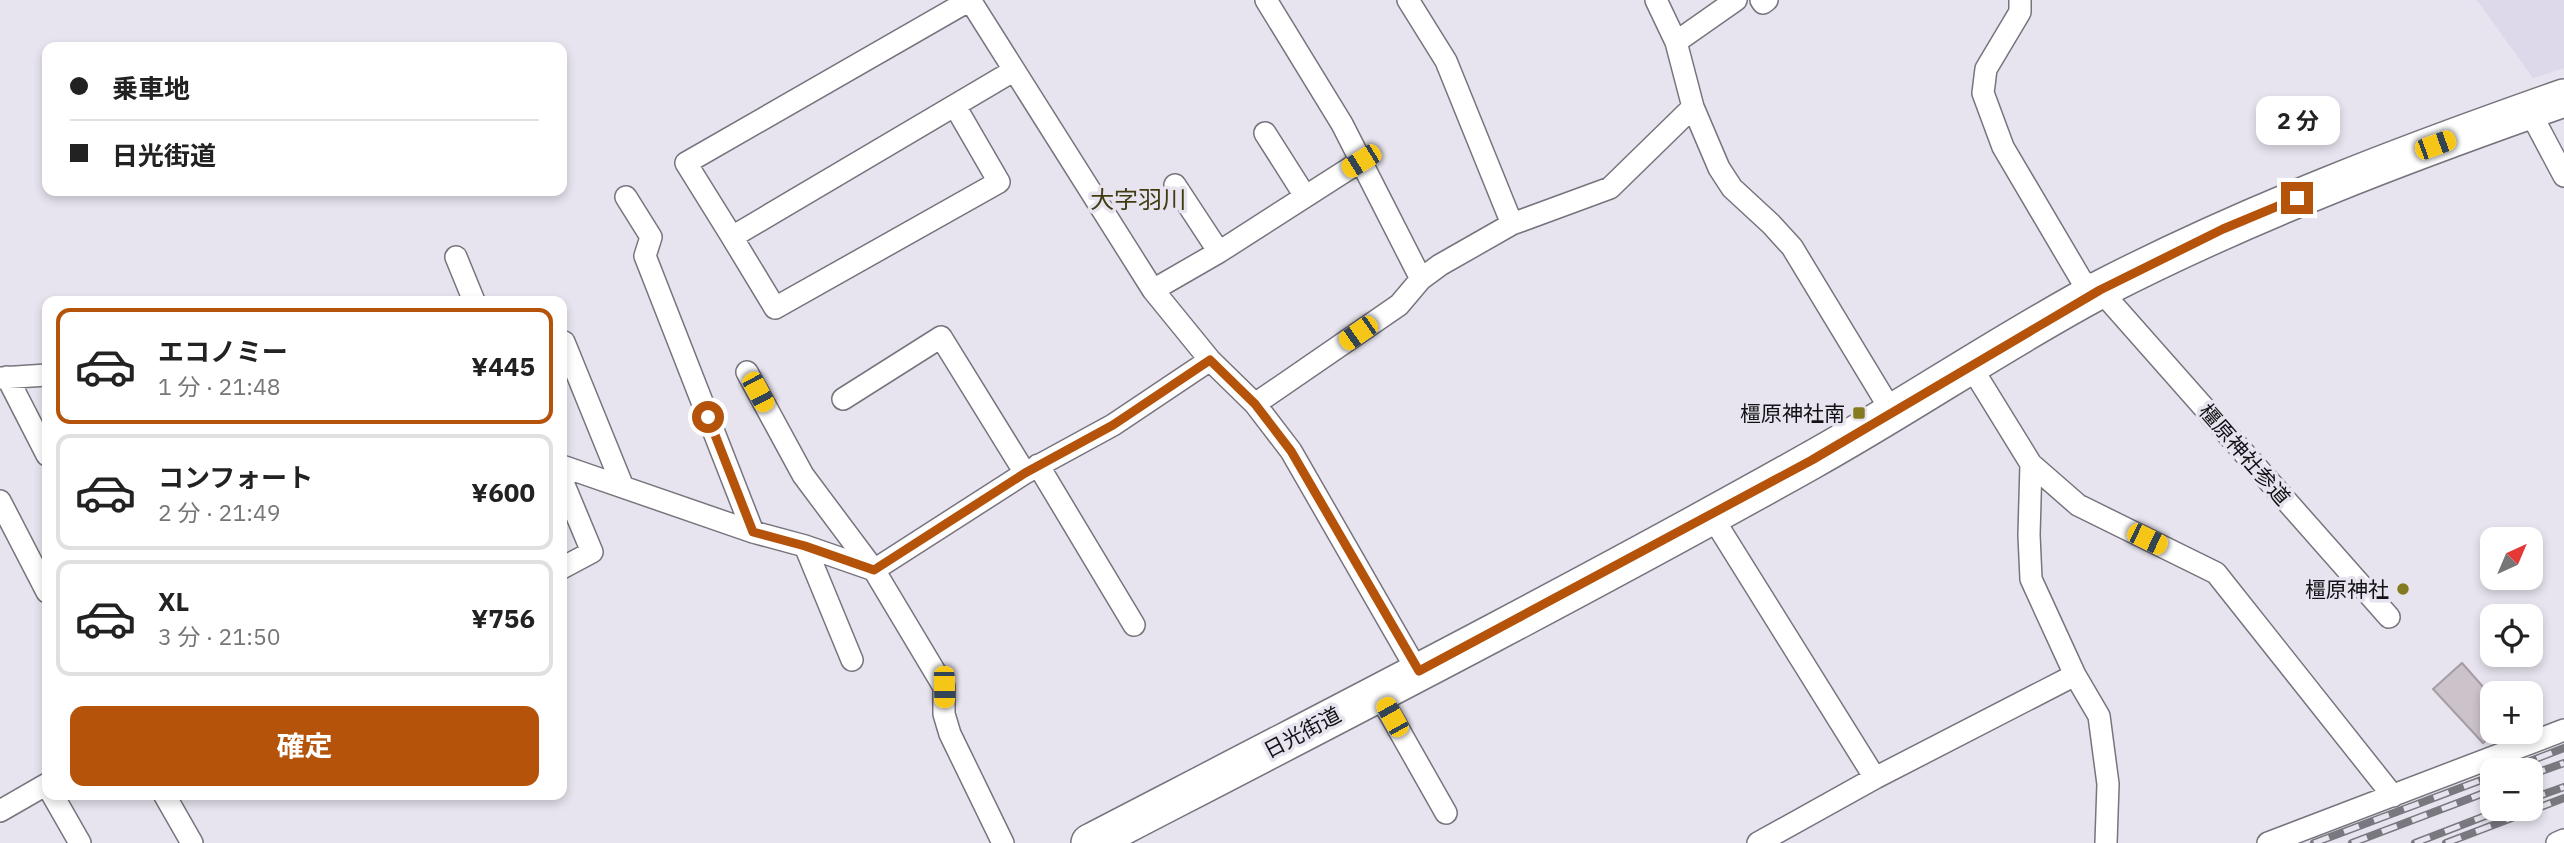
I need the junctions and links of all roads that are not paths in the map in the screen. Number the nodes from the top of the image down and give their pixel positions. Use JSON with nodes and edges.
{"nodes":[{"id":1,"x":970,"y":0,"type":"edge"},
{"id":2,"x":1266,"y":0,"type":"edge"},
{"id":3,"x":1408,"y":0,"type":"edge"},
{"id":4,"x":1656,"y":0,"type":"edge"},
{"id":5,"x":1736,"y":0,"type":"edge"},
{"id":6,"x":1761,"y":0,"type":"edge"},
{"id":7,"x":1767,"y":0,"type":"edge"},
{"id":8,"x":2020,"y":0,"type":"edge"},
{"id":9,"x":1676,"y":42,"type":"junction"},
{"id":10,"x":1013,"y":71,"type":"junction"},
{"id":11,"x":2564,"y":98,"type":"edge"},
{"id":12,"x":955,"y":106,"type":"junction"},
{"id":13,"x":1693,"y":107,"type":"junction"},
{"id":14,"x":2529,"y":110,"type":"junction"},
{"id":15,"x":1265,"y":133,"type":"dead end"},
{"id":16,"x":1361,"y":161,"type":"junction"},
{"id":17,"x":2564,"y":176,"type":"edge"},
{"id":18,"x":1175,"y":185,"type":"dead end"},
{"id":19,"x":1305,"y":196,"type":"junction"},
{"id":20,"x":626,"y":197,"type":"dead end"},
{"id":21,"x":1512,"y":224,"type":"junction"},
{"id":22,"x":732,"y":237,"type":"junction"},
{"id":23,"x":1219,"y":251,"type":"junction"},
{"id":24,"x":456,"y":257,"type":"dead end"},
{"id":25,"x":1422,"y":279,"type":"junction"},
{"id":26,"x":1153,"y":290,"type":"junction"},
{"id":27,"x":2100,"y":290,"type":"junction"},
{"id":28,"x":472,"y":296,"type":"edge"},
{"id":29,"x":567,"y":349,"type":"edge"},
{"id":30,"x":1210,"y":360,"type":"junction"},
{"id":31,"x":1970,"y":365,"type":"junction"},
{"id":32,"x":747,"y":372,"type":"dead end"},
{"id":33,"x":42,"y":375,"type":"edge"},
{"id":34,"x":3,"y":378,"type":"edge"},
{"id":35,"x":843,"y":399,"type":"dead end"},
{"id":36,"x":1255,"y":404,"type":"junction"},
{"id":37,"x":1892,"y":412,"type":"junction"},
{"id":38,"x":42,"y":446,"type":"edge"},
{"id":39,"x":2031,"y":464,"type":"junction"},
{"id":40,"x":567,"y":468,"type":"edge"},
{"id":41,"x":1031,"y":469,"type":"junction"},
{"id":42,"x":623,"y":487,"type":"junction"},
{"id":43,"x":567,"y":492,"type":"edge"},
{"id":44,"x":0,"y":501,"type":"edge"},
{"id":45,"x":1711,"y":515,"type":"junction"},
{"id":46,"x":753,"y":532,"type":"junction"},
{"id":47,"x":805,"y":546,"type":"junction"},
{"id":48,"x":567,"y":565,"type":"edge"},
{"id":49,"x":874,"y":570,"type":"junction"},
{"id":50,"x":42,"y":582,"type":"edge"},
{"id":51,"x":2389,"y":617,"type":"dead end"},
{"id":52,"x":1135,"y":625,"type":"dead end"},
{"id":53,"x":852,"y":660,"type":"dead end"},
{"id":54,"x":1419,"y":671,"type":"junction"},
{"id":55,"x":2075,"y":675,"type":"junction"},
{"id":56,"x":1378,"y":693,"type":"junction"},
{"id":57,"x":2564,"y":730,"type":"edge"},
{"id":58,"x":1875,"y":778,"type":"junction"},
{"id":59,"x":42,"y":787,"type":"edge"},
{"id":60,"x":2393,"y":796,"type":"junction"},
{"id":61,"x":55,"y":800,"type":"edge"},
{"id":62,"x":167,"y":800,"type":"edge"},
{"id":63,"x":0,"y":811,"type":"edge"},
{"id":64,"x":1446,"y":813,"type":"dead end"},
{"id":65,"x":1781,"y":837,"type":"edge"},
{"id":66,"x":2564,"y":840,"type":"edge"},
{"id":67,"x":80,"y":843,"type":"edge"},
{"id":68,"x":192,"y":843,"type":"edge"},
{"id":69,"x":1003,"y":843,"type":"edge"},
{"id":70,"x":1090,"y":843,"type":"edge"},
{"id":71,"x":1758,"y":843,"type":"edge"},
{"id":72,"x":2106,"y":843,"type":"edge"},
{"id":73,"x":2268,"y":843,"type":"edge"},
{"id":74,"x":2557,"y":843,"type":"edge"}],
"edges":[{"from":1,"to":10,"type":"street"},
{"from":1,"to":22,"type":"street"},
{"from":2,"to":16,"type":"street"},
{"from":3,"to":21,"type":"street"},
{"from":4,"to":9,"type":"street"},
{"from":5,"to":9,"type":"street"},
{"from":6,"to":7,"type":"street"},
{"from":8,"to":27,"type":"street","name":"橿原神社参道"},
{"from":9,"to":13,"type":"street"},
{"from":10,"to":12,"type":"street"},
{"from":10,"to":26,"type":"street"},
{"from":11,"to":14,"type":"highway","name":"日光街道"},
{"from":12,"to":22,"type":"street"},
{"from":12,"to":22,"type":"street"},
{"from":13,"to":21,"type":"street"},
{"from":13,"to":37,"type":"street"},
{"from":14,"to":17,"type":"street"},
{"from":14,"to":27,"type":"highway","name":"日光街道"},
{"from":15,"to":19,"type":"street"},
{"from":16,"to":19,"type":"street"},
{"from":16,"to":25,"type":"street"},
{"from":18,"to":23,"type":"street"},
{"from":19,"to":23,"type":"street"},
{"from":20,"to":46,"type":"street"},
{"from":21,"to":25,"type":"street"},
{"from":23,"to":26,"type":"street"},
{"from":24,"to":28,"type":"street"},
{"from":25,"to":36,"type":"street"},
{"from":26,"to":30,"type":"street"},
{"from":27,"to":31,"type":"highway","name":"日光街道"},
{"from":27,"to":51,"type":"street","name":"橿原神社参道"},
{"from":29,"to":42,"type":"street"},
{"from":30,"to":36,"type":"street"},
{"from":30,"to":41,"type":"street"},
{"from":31,"to":37,"type":"highway","name":"日光街道"},
{"from":31,"to":39,"type":"street"},
{"from":32,"to":49,"type":"street"},
{"from":33,"to":34,"type":"street"},
{"from":34,"to":38,"type":"street"},
{"from":35,"to":41,"type":"street"},
{"from":36,"to":54,"type":"street"},
{"from":37,"to":45,"type":"highway","name":"日光街道"},
{"from":39,"to":55,"type":"street"},
{"from":39,"to":60,"type":"street"},
{"from":40,"to":42,"type":"street"},
{"from":41,"to":49,"type":"street"},
{"from":41,"to":52,"type":"street"},
{"from":42,"to":46,"type":"street"},
{"from":43,"to":48,"type":"street"},
{"from":44,"to":50,"type":"street"},
{"from":45,"to":54,"type":"highway","name":"日光街道"},
{"from":45,"to":58,"type":"street"},
{"from":46,"to":47,"type":"street"},
{"from":47,"to":49,"type":"street"},
{"from":47,"to":53,"type":"street"},
{"from":49,"to":69,"type":"street"},
{"from":54,"to":56,"type":"highway","name":"日光街道"},
{"from":55,"to":58,"type":"street"},
{"from":55,"to":72,"type":"street"},
{"from":56,"to":64,"type":"street"},
{"from":56,"to":70,"type":"highway","name":"日光街道"},
{"from":57,"to":60,"type":"street"},
{"from":58,"to":65,"type":"street"},
{"from":59,"to":63,"type":"street"},
{"from":60,"to":73,"type":"street"},
{"from":61,"to":67,"type":"street"},
{"from":62,"to":68,"type":"street"},
{"from":65,"to":71,"type":"street"},
{"from":66,"to":74,"type":"street"}]}
